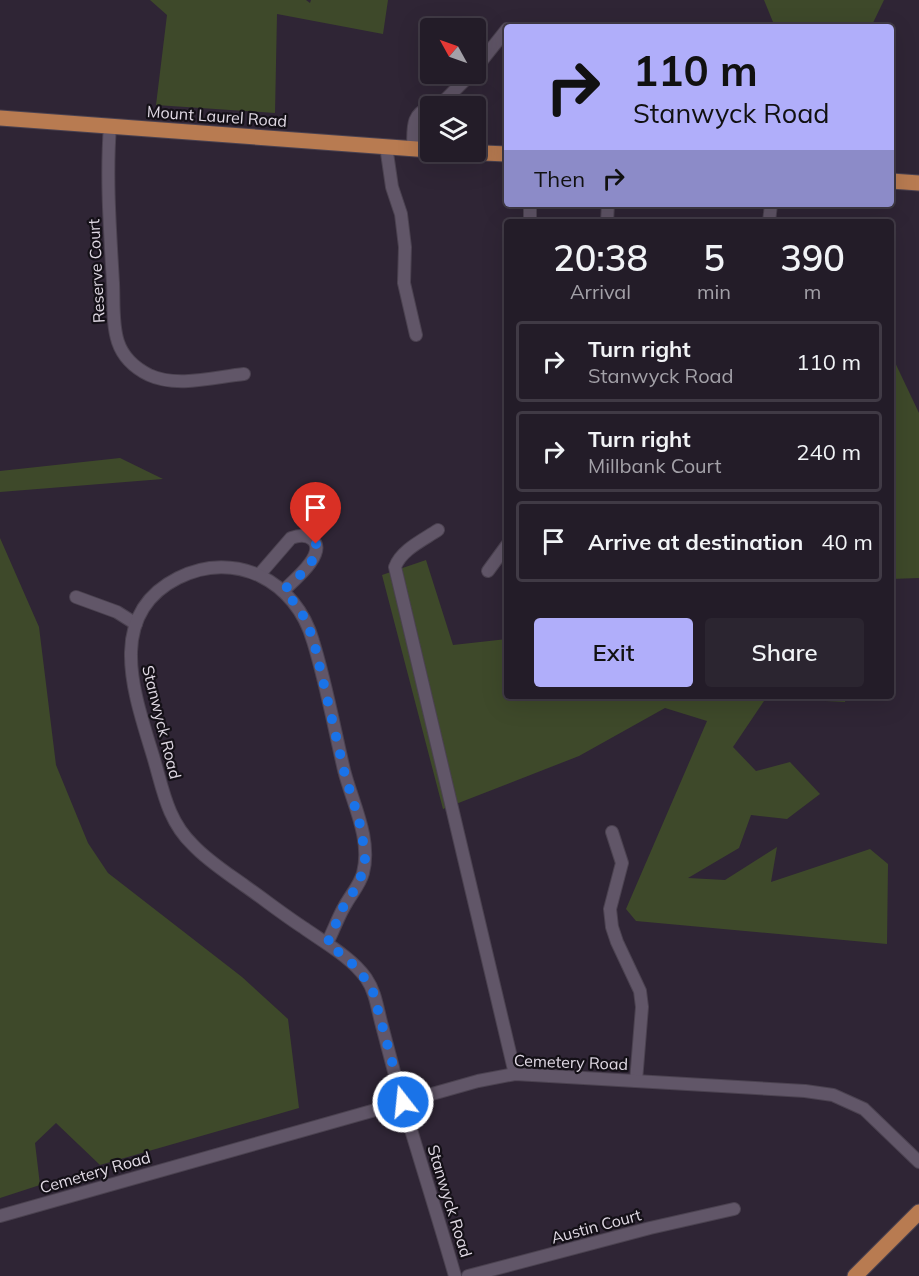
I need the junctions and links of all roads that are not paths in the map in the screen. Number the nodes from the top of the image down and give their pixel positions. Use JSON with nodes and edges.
{"nodes":[{"id":1,"x":504,"y":33,"type":"edge"},
{"id":2,"x":486,"y":56,"type":"edge"},
{"id":3,"x":461,"y":84,"type":"edge"},
{"id":4,"x":449,"y":96,"type":"edge"},
{"id":5,"x":420,"y":113,"type":"edge"},
{"id":6,"x":0,"y":118,"type":"edge"},
{"id":7,"x":110,"y":126,"type":"junction"},
{"id":8,"x":386,"y":146,"type":"junction"},
{"id":9,"x":413,"y":148,"type":"junction"},
{"id":10,"x":420,"y":149,"type":"edge"},
{"id":11,"x":486,"y":153,"type":"edge"},
{"id":12,"x":504,"y":154,"type":"edge"},
{"id":13,"x":894,"y":181,"type":"edge"},
{"id":14,"x":919,"y":183,"type":"edge"},
{"id":15,"x":416,"y":335,"type":"dead end"},
{"id":16,"x":244,"y":374,"type":"dead end"},
{"id":17,"x":438,"y":530,"type":"dead end"},
{"id":18,"x":504,"y":549,"type":"edge"},
{"id":19,"x":488,"y":571,"type":"dead end"},
{"id":20,"x":259,"y":575,"type":"junction"},
{"id":21,"x":284,"y":590,"type":"junction"},
{"id":22,"x":76,"y":597,"type":"dead end"},
{"id":23,"x":136,"y":624,"type":"junction"},
{"id":24,"x":612,"y":832,"type":"dead end"},
{"id":25,"x":327,"y":944,"type":"junction"},
{"id":26,"x":515,"y":1074,"type":"junction"},
{"id":27,"x":636,"y":1081,"type":"junction"},
{"id":28,"x":403,"y":1102,"type":"junction"},
{"id":29,"x":919,"y":1162,"type":"edge"},
{"id":30,"x":734,"y":1209,"type":"dead end"},
{"id":31,"x":919,"y":1212,"type":"edge"},
{"id":32,"x":0,"y":1216,"type":"edge"},
{"id":33,"x":455,"y":1276,"type":"edge"},
{"id":34,"x":468,"y":1276,"type":"edge"},
{"id":35,"x":855,"y":1276,"type":"edge"}],
"edges":[{"from":1,"to":2,"type":"street"},
{"from":3,"to":4,"type":"street"},
{"from":5,"to":9,"type":"street"},
{"from":6,"to":7,"type":"main road","name":"Mount Laurel Road"},
{"from":7,"to":8,"type":"main road","name":"Mount Laurel Road"},
{"from":7,"to":16,"type":"street","name":"Reserve Court"},
{"from":8,"to":9,"type":"main road","name":"Mount Laurel Road"},
{"from":8,"to":15,"type":"street"},
{"from":9,"to":10,"type":"main road","name":"Mount Laurel Road"},
{"from":11,"to":12,"type":"main road"},
{"from":13,"to":14,"type":"main road"},
{"from":17,"to":26,"type":"street"},
{"from":18,"to":19,"type":"street"},
{"from":20,"to":21,"type":"street","name":"Stanwyck Road"},
{"from":20,"to":21,"type":"street"},
{"from":20,"to":23,"type":"street","name":"Stanwyck Road"},
{"from":21,"to":25,"type":"street","name":"Stanwyck Road"},
{"from":22,"to":23,"type":"street"},
{"from":23,"to":25,"type":"street","name":"Stanwyck Road"},
{"from":24,"to":27,"type":"street"},
{"from":25,"to":28,"type":"street","name":"Stanwyck Road"},
{"from":26,"to":27,"type":"street","name":"Cemetery Road"},
{"from":26,"to":28,"type":"street","name":"Cemetery Road"},
{"from":27,"to":29,"type":"street","name":"Cemetery Road"},
{"from":28,"to":32,"type":"street","name":"Cemetery Road"},
{"from":28,"to":33,"type":"street","name":"Stanwyck Road"},
{"from":30,"to":34,"type":"street","name":"Austin Court"},
{"from":31,"to":35,"type":"main road"}]}
